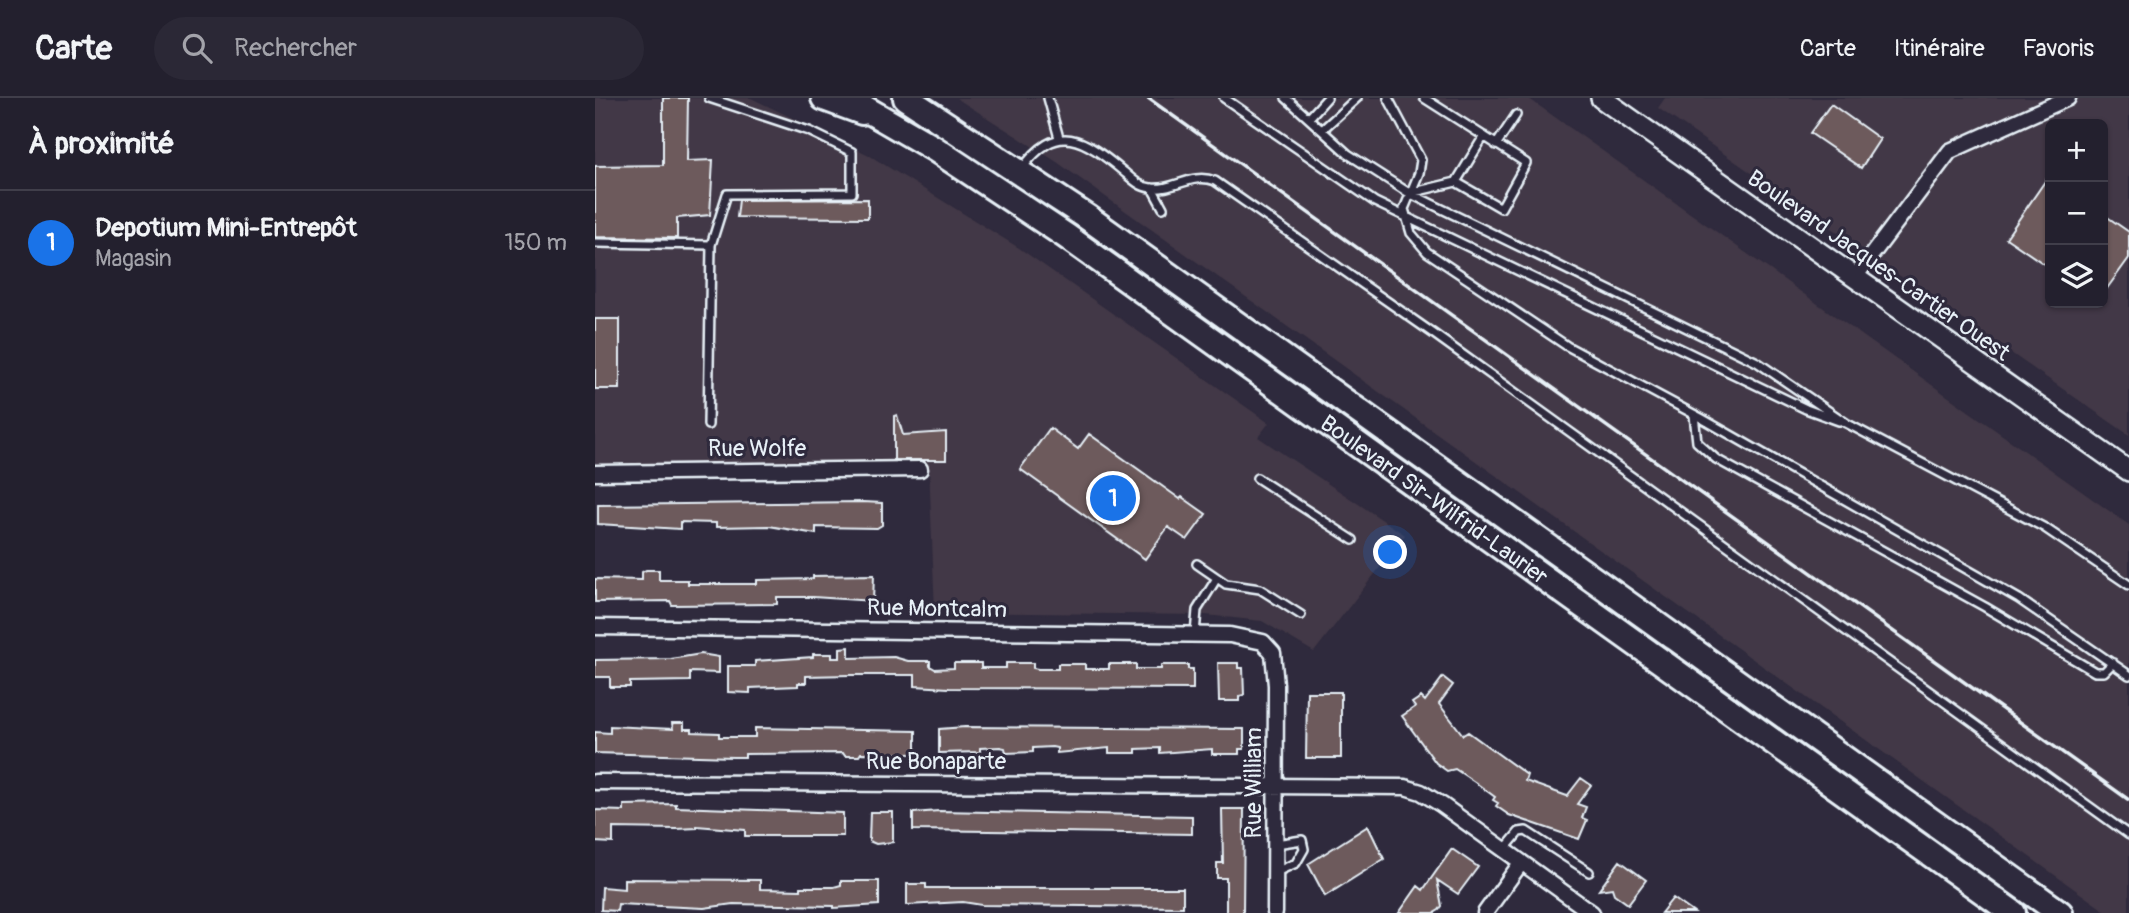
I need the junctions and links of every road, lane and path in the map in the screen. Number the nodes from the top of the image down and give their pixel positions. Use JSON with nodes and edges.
{"nodes":[{"id":1,"x":709,"y":98,"type":"edge"},
{"id":2,"x":824,"y":98,"type":"edge"},
{"id":3,"x":847,"y":98,"type":"edge"},
{"id":4,"x":907,"y":98,"type":"edge"},
{"id":5,"x":1048,"y":98,"type":"edge"},
{"id":6,"x":1224,"y":98,"type":"edge"},
{"id":7,"x":1286,"y":98,"type":"edge"},
{"id":8,"x":1327,"y":98,"type":"edge"},
{"id":9,"x":1357,"y":98,"type":"edge"},
{"id":10,"x":1388,"y":98,"type":"edge"},
{"id":11,"x":1424,"y":98,"type":"edge"},
{"id":12,"x":1601,"y":98,"type":"edge"},
{"id":13,"x":2068,"y":98,"type":"edge"},
{"id":14,"x":1516,"y":115,"type":"dead end"},
{"id":15,"x":1309,"y":118,"type":"junction"},
{"id":16,"x":889,"y":122,"type":"junction"},
{"id":17,"x":1322,"y":130,"type":"junction"},
{"id":18,"x":1484,"y":136,"type":"junction"},
{"id":19,"x":1059,"y":138,"type":"junction"},
{"id":20,"x":1496,"y":145,"type":"junction"},
{"id":21,"x":1020,"y":171,"type":"junction"},
{"id":22,"x":1456,"y":182,"type":"junction"},
{"id":23,"x":1152,"y":188,"type":"junction"},
{"id":24,"x":1409,"y":193,"type":"junction"},
{"id":25,"x":1163,"y":208,"type":"dead end"},
{"id":26,"x":1405,"y":217,"type":"junction"},
{"id":27,"x":595,"y":243,"type":"edge"},
{"id":28,"x":711,"y":245,"type":"junction"},
{"id":29,"x":1855,"y":277,"type":"junction"},
{"id":30,"x":1768,"y":369,"type":"junction"},
{"id":31,"x":1760,"y":386,"type":"junction"},
{"id":32,"x":1695,"y":415,"type":"junction"},
{"id":33,"x":1846,"y":423,"type":"junction"},
{"id":34,"x":708,"y":425,"type":"dead end"},
{"id":35,"x":920,"y":469,"type":"dead end"},
{"id":36,"x":2129,"y":471,"type":"edge"},
{"id":37,"x":595,"y":473,"type":"edge"},
{"id":38,"x":1257,"y":478,"type":"dead end"},
{"id":39,"x":1353,"y":540,"type":"dead end"},
{"id":40,"x":1197,"y":564,"type":"dead end"},
{"id":41,"x":1217,"y":578,"type":"junction"},
{"id":42,"x":2129,"y":585,"type":"edge"},
{"id":43,"x":1301,"y":615,"type":"dead end"},
{"id":44,"x":595,"y":627,"type":"edge"},
{"id":45,"x":1195,"y":635,"type":"junction"},
{"id":46,"x":1273,"y":653,"type":"joint"},
{"id":47,"x":2113,"y":663,"type":"junction"},
{"id":48,"x":2129,"y":675,"type":"edge"},
{"id":49,"x":595,"y":782,"type":"edge"},
{"id":50,"x":1277,"y":786,"type":"junction"},
{"id":51,"x":2129,"y":835,"type":"edge"},
{"id":52,"x":1276,"y":844,"type":"junction"},
{"id":53,"x":1503,"y":850,"type":"junction"},
{"id":54,"x":1521,"y":863,"type":"junction"},
{"id":55,"x":1276,"y":872,"type":"junction"},
{"id":56,"x":1589,"y":872,"type":"dead end"},
{"id":57,"x":2011,"y":912,"type":"edge"},
{"id":58,"x":1275,"y":913,"type":"edge"},
{"id":59,"x":1485,"y":913,"type":"edge"},
{"id":60,"x":1593,"y":913,"type":"edge"},
{"id":61,"x":2060,"y":913,"type":"edge"}],
"edges":[{"from":1,"to":28,"type":"lane"},
{"from":2,"to":16,"type":"highway"},
{"from":3,"to":16,"type":"highway","name":"Boulevard Sir-Wilfrid-Laurier"},
{"from":4,"to":21,"type":"highway","name":"Boulevard Sir-Wilfrid-Laurier"},
{"from":5,"to":19,"type":"lane"},
{"from":6,"to":26,"type":"lane"},
{"from":7,"to":15,"type":"lane"},
{"from":8,"to":15,"type":"lane"},
{"from":9,"to":17,"type":"lane"},
{"from":10,"to":24,"type":"lane"},
{"from":11,"to":18,"type":"lane"},
{"from":12,"to":29,"type":"main road","name":"Boulevard Jacques-Cartier Ouest"},
{"from":13,"to":29,"type":"street"},
{"from":14,"to":20,"type":"lane"},
{"from":15,"to":17,"type":"lane"},
{"from":16,"to":57,"type":"highway","name":"Boulevard Sir-Wilfrid-Laurier"},
{"from":17,"to":24,"type":"lane"},
{"from":18,"to":20,"type":"lane"},
{"from":18,"to":22,"type":"lane"},
{"from":19,"to":21,"type":"lane"},
{"from":19,"to":23,"type":"lane"},
{"from":20,"to":22,"type":"lane"},
{"from":21,"to":61,"type":"highway","name":"Boulevard Sir-Wilfrid-Laurier"},
{"from":22,"to":24,"type":"lane"},
{"from":23,"to":25,"type":"lane"},
{"from":23,"to":51,"type":"lane"},
{"from":24,"to":26,"type":"lane"},
{"from":24,"to":30,"type":"lane"},
{"from":26,"to":31,"type":"lane"},
{"from":26,"to":32,"type":"lane"},
{"from":27,"to":28,"type":"lane"},
{"from":28,"to":34,"type":"lane"},
{"from":29,"to":36,"type":"main road","name":"Boulevard Jacques-Cartier Ouest"},
{"from":30,"to":31,"type":"lane"},
{"from":30,"to":33,"type":"lane"},
{"from":31,"to":33,"type":"lane"},
{"from":32,"to":47,"type":"lane"},
{"from":32,"to":47,"type":"lane"},
{"from":33,"to":42,"type":"lane"},
{"from":35,"to":37,"type":"street","name":"Rue Wolfe"},
{"from":38,"to":39,"type":"lane"},
{"from":40,"to":41,"type":"lane"},
{"from":41,"to":43,"type":"lane"},
{"from":41,"to":45,"type":"lane"},
{"from":44,"to":45,"type":"street","name":"Rue Montcalm"},
{"from":45,"to":46,"type":"street","name":"Rue Montcalm"},
{"from":46,"to":50,"type":"street","name":"Rue William"},
{"from":47,"to":48,"type":"lane"},
{"from":49,"to":50,"type":"street","name":"Rue Bonaparte"},
{"from":50,"to":52,"type":"street","name":"Rue William"},
{"from":50,"to":53,"type":"street","name":"Rue Bonaparte"},
{"from":52,"to":55,"type":"street","name":"Rue William"},
{"from":52,"to":55,"type":"lane"},
{"from":53,"to":54,"type":"street","name":"Rue Bonaparte"},
{"from":53,"to":56,"type":"lane"},
{"from":54,"to":59,"type":"street"},
{"from":54,"to":60,"type":"street","name":"Rue Bonaparte"},
{"from":55,"to":58,"type":"street","name":"Rue William"}]}
